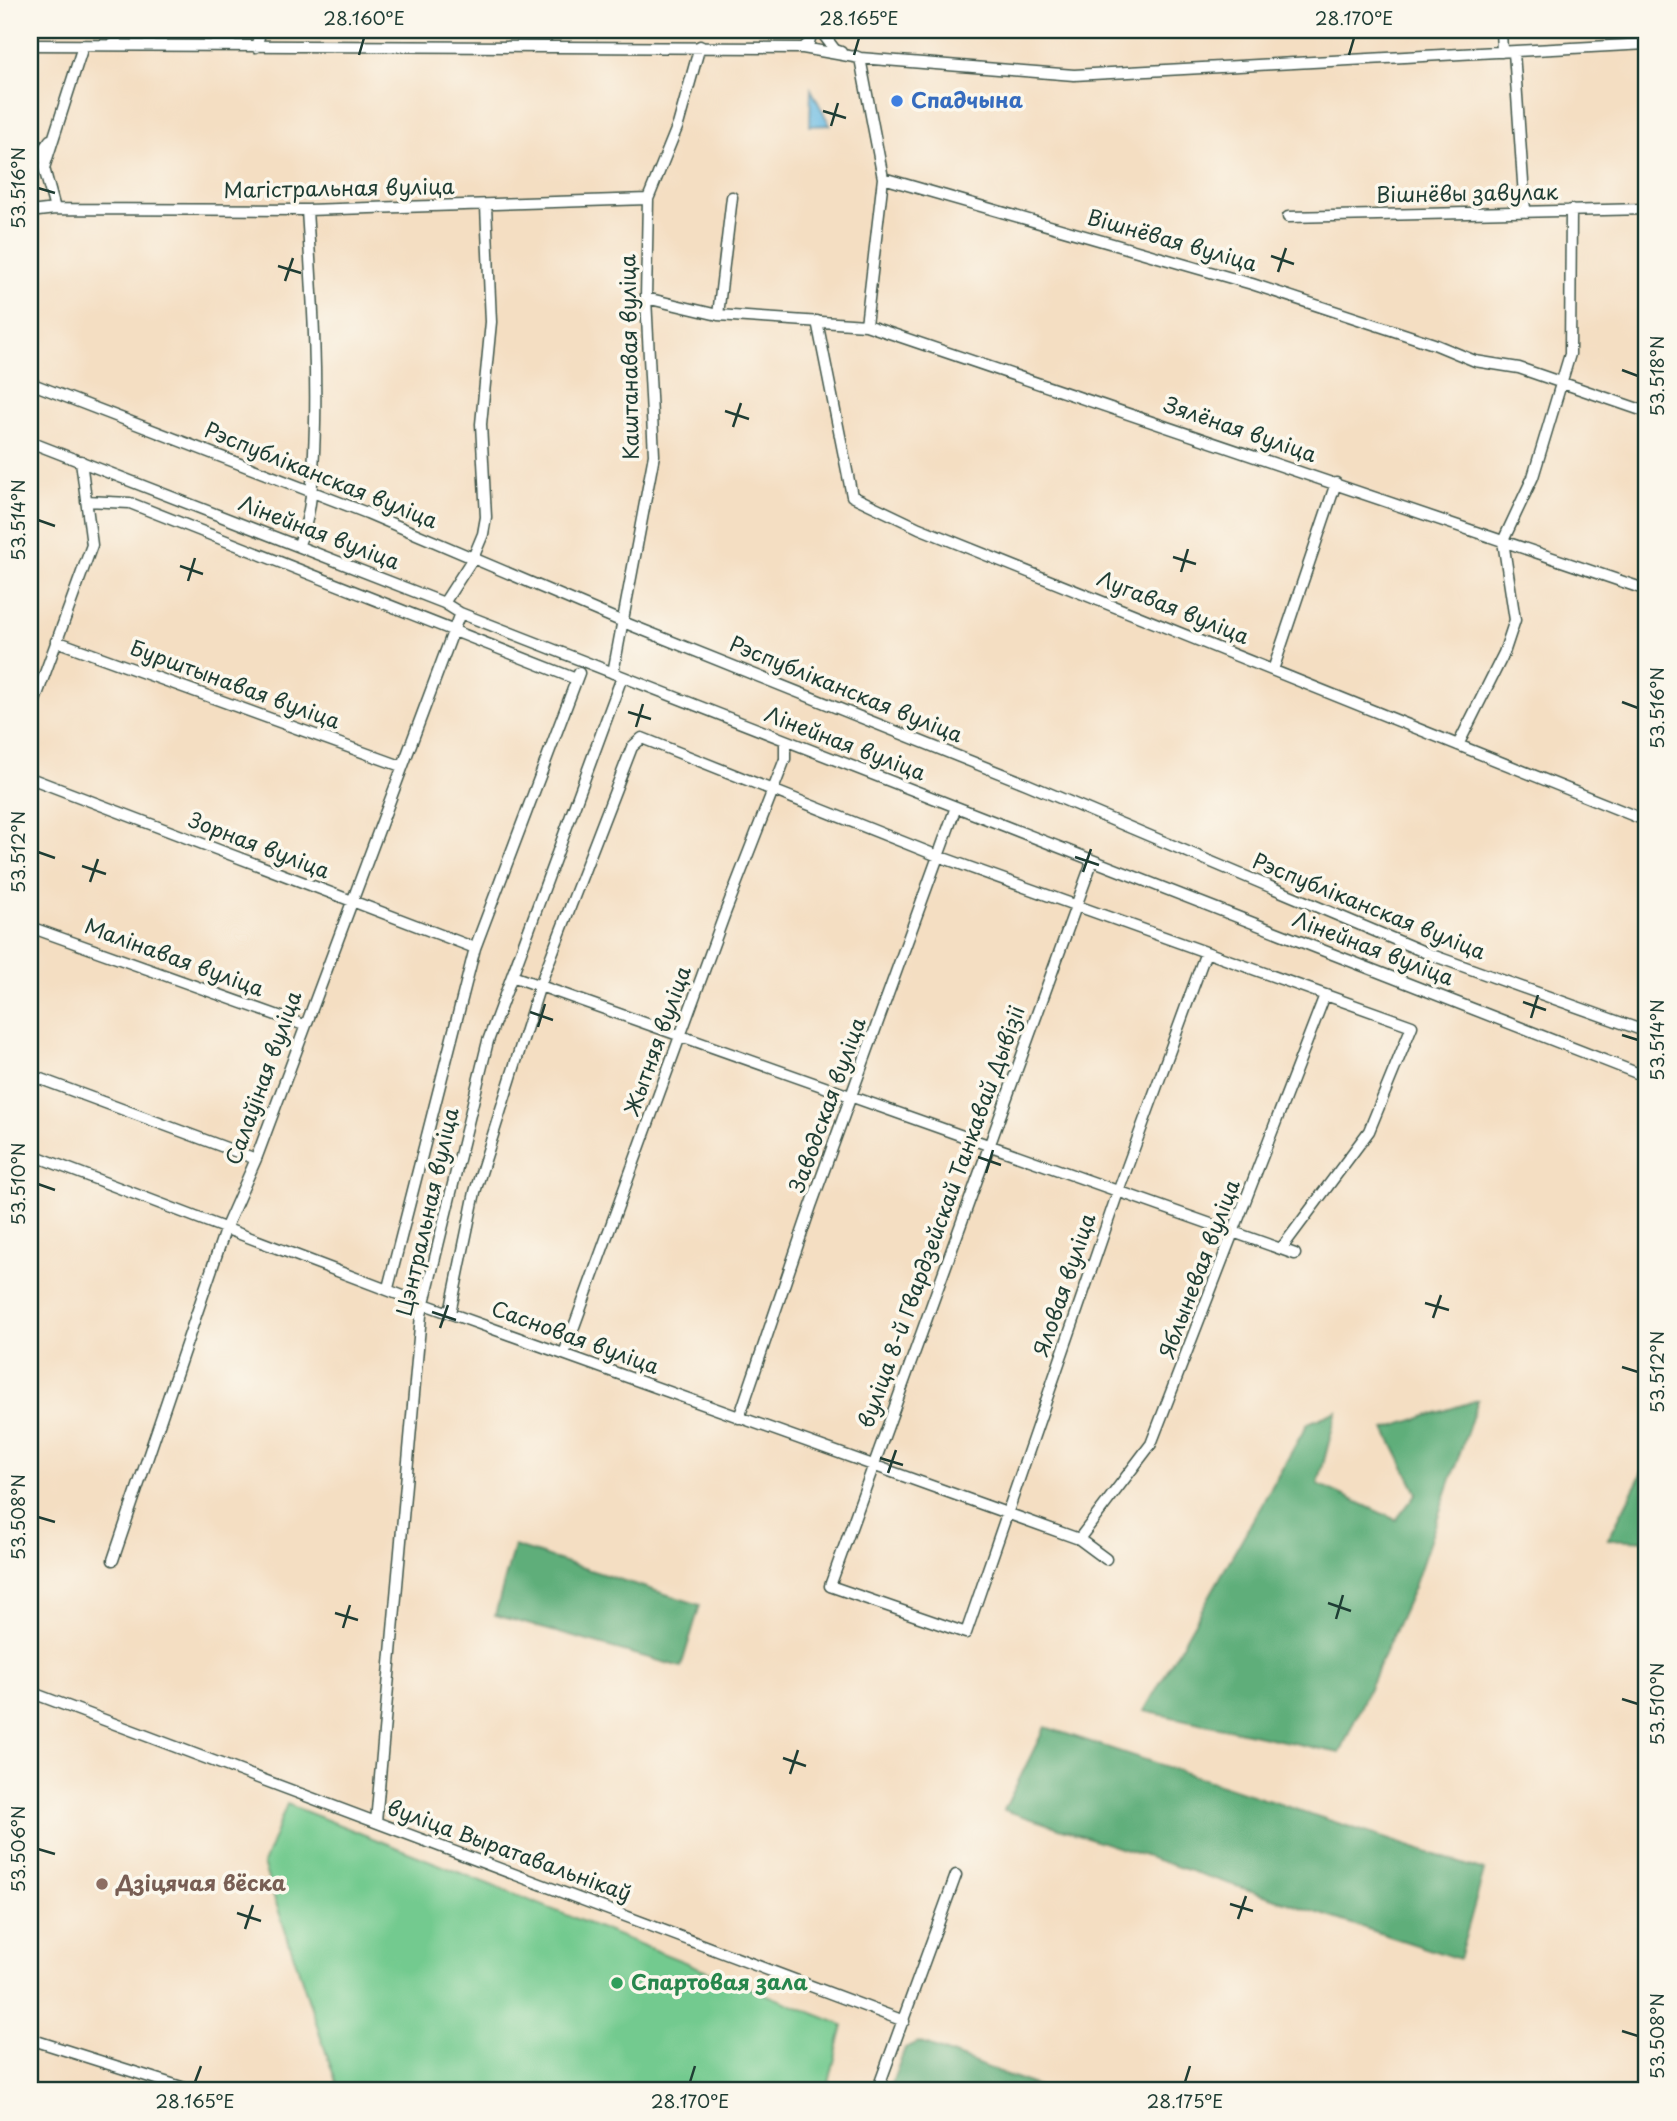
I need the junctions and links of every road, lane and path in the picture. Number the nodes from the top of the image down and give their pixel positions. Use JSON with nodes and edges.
{"nodes":[{"id":1,"x":120,"y":30,"type":"edge"},
{"id":2,"x":261,"y":30,"type":"edge"},
{"id":3,"x":812,"y":30,"type":"edge"},
{"id":4,"x":820,"y":30,"type":"edge"},
{"id":5,"x":1501,"y":30,"type":"edge"},
{"id":6,"x":1647,"y":44,"type":"edge"},
{"id":7,"x":30,"y":45,"type":"edge"},
{"id":8,"x":113,"y":45,"type":"junction"},
{"id":9,"x":83,"y":46,"type":"junction"},
{"id":10,"x":700,"y":46,"type":"junction"},
{"id":11,"x":256,"y":47,"type":"junction"},
{"id":12,"x":803,"y":48,"type":"junction"},
{"id":13,"x":1514,"y":51,"type":"junction"},
{"id":14,"x":1502,"y":52,"type":"junction"},
{"id":15,"x":860,"y":58,"type":"junction"},
{"id":16,"x":55,"y":133,"type":"junction"},
{"id":17,"x":30,"y":168,"type":"edge"},
{"id":18,"x":883,"y":178,"type":"junction"},
{"id":19,"x":732,"y":197,"type":"dead end"},
{"id":20,"x":648,"y":199,"type":"junction"},
{"id":21,"x":486,"y":206,"type":"junction"},
{"id":22,"x":55,"y":209,"type":"junction"},
{"id":23,"x":1647,"y":209,"type":"edge"},
{"id":24,"x":307,"y":210,"type":"junction"},
{"id":25,"x":1571,"y":210,"type":"junction"},
{"id":26,"x":1525,"y":211,"type":"junction"},
{"id":27,"x":30,"y":212,"type":"edge"},
{"id":28,"x":1288,"y":217,"type":"dead end"},
{"id":29,"x":646,"y":298,"type":"junction"},
{"id":30,"x":718,"y":315,"type":"junction"},
{"id":31,"x":817,"y":321,"type":"junction"},
{"id":32,"x":866,"y":325,"type":"junction"},
{"id":33,"x":30,"y":383,"type":"edge"},
{"id":34,"x":1560,"y":384,"type":"junction"},
{"id":35,"x":1647,"y":412,"type":"edge"},
{"id":36,"x":30,"y":442,"type":"edge"},
{"id":37,"x":81,"y":461,"type":"junction"},
{"id":38,"x":1336,"y":483,"type":"junction"},
{"id":39,"x":312,"y":493,"type":"junction"},
{"id":40,"x":86,"y":501,"type":"junction"},
{"id":41,"x":1503,"y":541,"type":"junction"},
{"id":42,"x":298,"y":546,"type":"junction"},
{"id":43,"x":473,"y":558,"type":"junction"},
{"id":44,"x":1647,"y":590,"type":"edge"},
{"id":45,"x":444,"y":603,"type":"junction"},
{"id":46,"x":460,"y":613,"type":"junction"},
{"id":47,"x":623,"y":622,"type":"junction"},
{"id":48,"x":451,"y":631,"type":"junction"},
{"id":49,"x":56,"y":641,"type":"junction"},
{"id":50,"x":1273,"y":670,"type":"junction"},
{"id":51,"x":617,"y":675,"type":"junction"},
{"id":52,"x":578,"y":676,"type":"joint"},
{"id":53,"x":30,"y":714,"type":"edge"},
{"id":54,"x":785,"y":742,"type":"junction"},
{"id":55,"x":1458,"y":745,"type":"junction"},
{"id":56,"x":401,"y":766,"type":"junction"},
{"id":57,"x":30,"y":778,"type":"edge"},
{"id":58,"x":773,"y":790,"type":"junction"},
{"id":59,"x":956,"y":807,"type":"junction"},
{"id":60,"x":1647,"y":821,"type":"edge"},
{"id":61,"x":939,"y":856,"type":"junction"},
{"id":62,"x":1093,"y":862,"type":"junction"},
{"id":63,"x":351,"y":901,"type":"junction"},
{"id":64,"x":1075,"y":905,"type":"junction"},
{"id":65,"x":30,"y":927,"type":"edge"},
{"id":66,"x":475,"y":948,"type":"junction"},
{"id":67,"x":1206,"y":952,"type":"junction"},
{"id":68,"x":512,"y":976,"type":"junction"},
{"id":69,"x":540,"y":985,"type":"junction"},
{"id":70,"x":1325,"y":995,"type":"junction"},
{"id":71,"x":304,"y":1024,"type":"junction"},
{"id":72,"x":1647,"y":1032,"type":"edge"},
{"id":73,"x":680,"y":1035,"type":"junction"},
{"id":74,"x":30,"y":1075,"type":"edge"},
{"id":75,"x":1647,"y":1077,"type":"edge"},
{"id":76,"x":851,"y":1096,"type":"junction"},
{"id":77,"x":989,"y":1145,"type":"junction"},
{"id":78,"x":30,"y":1154,"type":"edge"},
{"id":79,"x":256,"y":1159,"type":"junction"},
{"id":80,"x":1118,"y":1192,"type":"junction"},
{"id":81,"x":226,"y":1227,"type":"junction"},
{"id":82,"x":1235,"y":1233,"type":"junction"},
{"id":83,"x":1281,"y":1249,"type":"junction"},
{"id":84,"x":1295,"y":1254,"type":"dead end"},
{"id":85,"x":388,"y":1288,"type":"junction"},
{"id":86,"x":424,"y":1304,"type":"junction"},
{"id":87,"x":450,"y":1313,"type":"junction"},
{"id":88,"x":564,"y":1354,"type":"junction"},
{"id":89,"x":739,"y":1418,"type":"junction"},
{"id":90,"x":872,"y":1466,"type":"junction"},
{"id":91,"x":1006,"y":1513,"type":"junction"},
{"id":92,"x":1079,"y":1539,"type":"junction"},
{"id":93,"x":1106,"y":1559,"type":"dead end"},
{"id":94,"x":113,"y":1560,"type":"dead end"},
{"id":95,"x":966,"y":1633,"type":"joint"},
{"id":96,"x":30,"y":1692,"type":"edge"},
{"id":97,"x":376,"y":1822,"type":"junction"},
{"id":98,"x":956,"y":1875,"type":"dead end"},
{"id":99,"x":904,"y":2021,"type":"junction"},
{"id":100,"x":30,"y":2039,"type":"edge"},
{"id":101,"x":194,"y":2091,"type":"edge"},
{"id":102,"x":877,"y":2091,"type":"edge"}],
"edges":[{"from":1,"to":8,"type":"street"},
{"from":2,"to":11,"type":"street"},
{"from":3,"to":12,"type":"street"},
{"from":4,"to":15,"type":"street"},
{"from":5,"to":14,"type":"street"},
{"from":6,"to":13,"type":"street"},
{"from":7,"to":9,"type":"street"},
{"from":8,"to":9,"type":"street"},
{"from":8,"to":11,"type":"street"},
{"from":9,"to":16,"type":"street"},
{"from":10,"to":11,"type":"street"},
{"from":10,"to":12,"type":"street"},
{"from":10,"to":20,"type":"street","name":"Каштанавая вуліца"},
{"from":12,"to":15,"type":"street"},
{"from":13,"to":14,"type":"street"},
{"from":13,"to":26,"type":"street"},
{"from":14,"to":15,"type":"street"},
{"from":15,"to":18,"type":"street"},
{"from":16,"to":17,"type":"street"},
{"from":16,"to":22,"type":"street"},
{"from":18,"to":32,"type":"street"},
{"from":18,"to":34,"type":"street","name":"Вішнёвая вуліца"},
{"from":19,"to":30,"type":"street"},
{"from":20,"to":21,"type":"street","name":"Магістральная вуліца"},
{"from":20,"to":29,"type":"street","name":"Каштанавая вуліца"},
{"from":21,"to":24,"type":"street","name":"Магістральная вуліца"},
{"from":21,"to":43,"type":"street"},
{"from":22,"to":24,"type":"street","name":"Магістральная вуліца"},
{"from":22,"to":27,"type":"street","name":"Магістральная вуліца"},
{"from":23,"to":25,"type":"street","name":"Вішнёвы завулак"},
{"from":24,"to":39,"type":"street"},
{"from":25,"to":26,"type":"street","name":"Вішнёвы завулак"},
{"from":25,"to":34,"type":"street"},
{"from":26,"to":28,"type":"street","name":"Вішнёвы завулак"},
{"from":29,"to":30,"type":"street","name":"Зялёная вуліца"},
{"from":29,"to":47,"type":"street","name":"Каштанавая вуліца"},
{"from":30,"to":31,"type":"street","name":"Зялёная вуліца"},
{"from":31,"to":32,"type":"street","name":"Зялёная вуліца"},
{"from":31,"to":50,"type":"street","name":"Лугавая вуліца"},
{"from":32,"to":38,"type":"street","name":"Зялёная вуліца"},
{"from":33,"to":39,"type":"street","name":"Рэспубліканская вуліца"},
{"from":34,"to":35,"type":"street","name":"Вішнёвая вуліца"},
{"from":34,"to":41,"type":"street"},
{"from":36,"to":37,"type":"street","name":"Лінейная вуліца"},
{"from":37,"to":40,"type":"street"},
{"from":37,"to":42,"type":"street","name":"Лінейная вуліца"},
{"from":38,"to":41,"type":"street","name":"Зялёная вуліца"},
{"from":38,"to":50,"type":"street"},
{"from":39,"to":42,"type":"street"},
{"from":39,"to":43,"type":"street","name":"Рэспубліканская вуліца"},
{"from":40,"to":48,"type":"street","name":"Лінейная вуліца"},
{"from":40,"to":49,"type":"street"},
{"from":41,"to":44,"type":"street","name":"Зялёная вуліца"},
{"from":41,"to":55,"type":"street"},
{"from":42,"to":45,"type":"street","name":"Лінейная вуліца"},
{"from":43,"to":45,"type":"street"},
{"from":43,"to":47,"type":"street","name":"Рэспубліканская вуліца"},
{"from":45,"to":46,"type":"street","name":"Лінейная вуліца"},
{"from":46,"to":48,"type":"street","name":"Салаўіная вуліца"},
{"from":46,"to":51,"type":"street","name":"Лінейная вуліца"},
{"from":47,"to":51,"type":"street","name":"Каштанавая вуліца"},
{"from":47,"to":72,"type":"street","name":"Рэспубліканская вуліца"},
{"from":48,"to":52,"type":"street","name":"Лінейная вуліца"},
{"from":48,"to":56,"type":"street","name":"Салаўіная вуліца"},
{"from":49,"to":53,"type":"street"},
{"from":49,"to":56,"type":"street","name":"Бурштынавая вуліца"},
{"from":50,"to":55,"type":"street","name":"Лугавая вуліца"},
{"from":51,"to":54,"type":"street","name":"Лінейная вуліца"},
{"from":51,"to":68,"type":"street","name":"Цэнтральная вуліца"},
{"from":52,"to":66,"type":"street","name":"Цэнтральная вуліца"},
{"from":54,"to":58,"type":"street","name":"Жытняя вуліца"},
{"from":54,"to":59,"type":"street","name":"Лінейная вуліца"},
{"from":55,"to":60,"type":"street","name":"Лугавая вуліца"},
{"from":56,"to":63,"type":"street","name":"Салаўіная вуліца"},
{"from":57,"to":63,"type":"street","name":"Зорная вуліца"},
{"from":58,"to":61,"type":"street"},
{"from":58,"to":69,"type":"street"},
{"from":58,"to":73,"type":"street","name":"Жытняя вуліца"},
{"from":59,"to":61,"type":"street","name":"Заводская вуліца"},
{"from":59,"to":62,"type":"street","name":"Лінейная вуліца"},
{"from":61,"to":64,"type":"street"},
{"from":61,"to":76,"type":"street","name":"Заводская вуліца"},
{"from":62,"to":64,"type":"street","name":"вуліца 8-й Гвардзейскай Танкавай Дывізіі"},
{"from":62,"to":75,"type":"street","name":"Лінейная вуліца"},
{"from":63,"to":66,"type":"street","name":"Зорная вуліца"},
{"from":63,"to":71,"type":"street","name":"Салаўіная вуліца"},
{"from":64,"to":67,"type":"street"},
{"from":64,"to":77,"type":"street","name":"вуліца 8-й Гвардзейскай Танкавай Дывізіі"},
{"from":65,"to":71,"type":"street","name":"Малінавая вуліца"},
{"from":66,"to":85,"type":"street","name":"Цэнтральная вуліца"},
{"from":67,"to":70,"type":"street"},
{"from":67,"to":80,"type":"street","name":"Яловая вуліца"},
{"from":68,"to":69,"type":"street"},
{"from":68,"to":86,"type":"street","name":"Цэнтральная вуліца"},
{"from":69,"to":73,"type":"street"},
{"from":69,"to":87,"type":"street"},
{"from":70,"to":82,"type":"street","name":"Яблыневая вуліца"},
{"from":70,"to":83,"type":"street"},
{"from":71,"to":79,"type":"street","name":"Салаўіная вуліца"},
{"from":73,"to":76,"type":"street"},
{"from":73,"to":88,"type":"street","name":"Жытняя вуліца"},
{"from":74,"to":79,"type":"street"},
{"from":76,"to":77,"type":"street"},
{"from":76,"to":89,"type":"street","name":"Заводская вуліца"},
{"from":77,"to":80,"type":"street"},
{"from":77,"to":90,"type":"street","name":"вуліца 8-й Гвардзейскай Танкавай Дывізіі"},
{"from":78,"to":81,"type":"street","name":"Сасновая вуліца"},
{"from":79,"to":81,"type":"street","name":"Салаўіная вуліца"},
{"from":80,"to":82,"type":"street"},
{"from":80,"to":91,"type":"street","name":"Яловая вуліца"},
{"from":81,"to":85,"type":"street","name":"Сасновая вуліца"},
{"from":81,"to":94,"type":"street","name":"Салаўіная вуліца"},
{"from":82,"to":83,"type":"street"},
{"from":82,"to":92,"type":"street","name":"Яблыневая вуліца"},
{"from":83,"to":84,"type":"street"},
{"from":85,"to":86,"type":"street","name":"Сасновая вуліца"},
{"from":86,"to":87,"type":"street","name":"Сасновая вуліца"},
{"from":86,"to":97,"type":"street","name":"Цэнтральная вуліца"},
{"from":87,"to":88,"type":"street","name":"Сасновая вуліца"},
{"from":88,"to":89,"type":"street","name":"Сасновая вуліца"},
{"from":89,"to":90,"type":"street","name":"Сасновая вуліца"},
{"from":90,"to":91,"type":"street","name":"Сасновая вуліца"},
{"from":90,"to":95,"type":"street","name":"вуліца 8-й Гвардзейскай Танкавай Дывізіі"},
{"from":91,"to":92,"type":"street","name":"Сасновая вуліца"},
{"from":91,"to":95,"type":"street","name":"Яловая вуліца"},
{"from":92,"to":93,"type":"street","name":"Сасновая вуліца"},
{"from":96,"to":97,"type":"street","name":"вуліца Выратавальнікаў"},
{"from":97,"to":99,"type":"street","name":"вуліца Выратавальнікаў"},
{"from":98,"to":99,"type":"street"},
{"from":99,"to":102,"type":"street"},
{"from":100,"to":101,"type":"street"}]}
